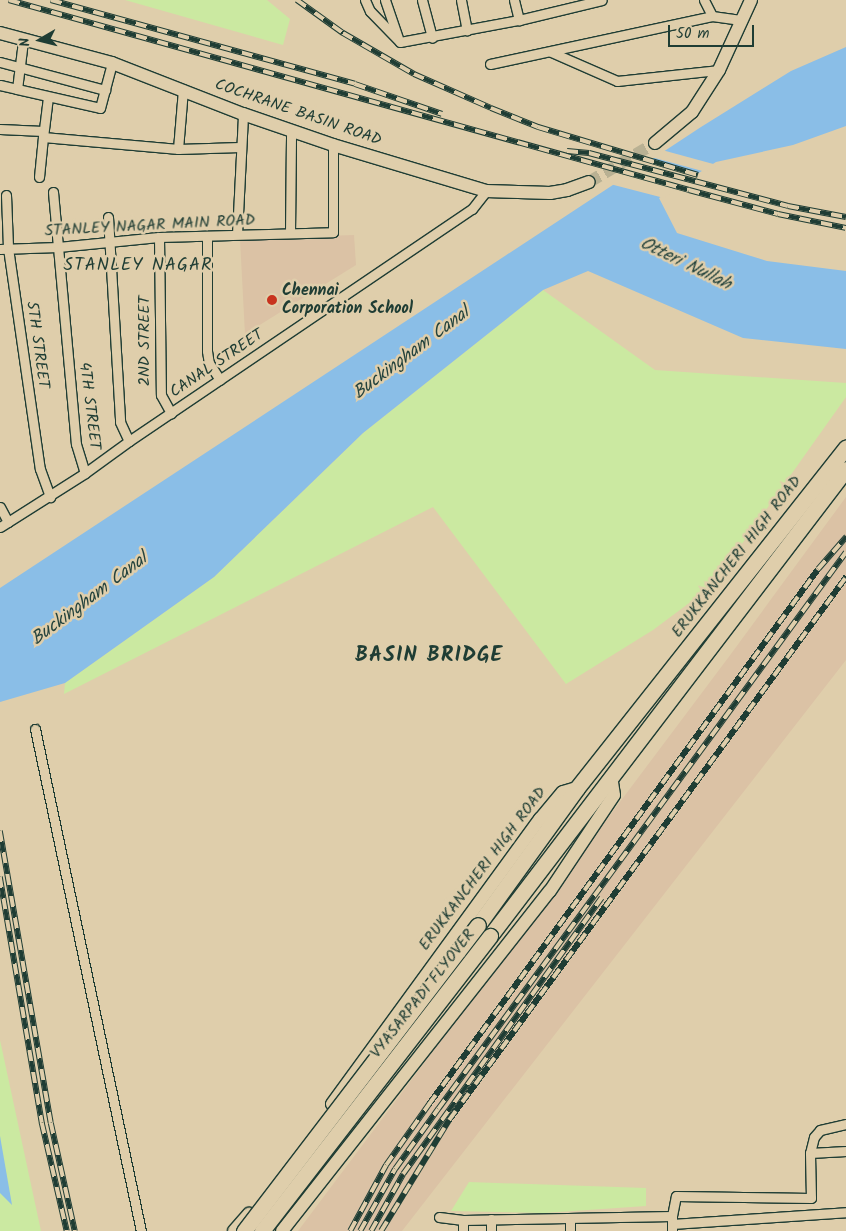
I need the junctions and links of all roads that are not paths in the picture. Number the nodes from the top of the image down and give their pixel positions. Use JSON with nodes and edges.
{"nodes":[{"id":1,"x":365,"y":0,"type":"edge"},
{"id":2,"x":385,"y":0,"type":"edge"},
{"id":3,"x":422,"y":0,"type":"edge"},
{"id":4,"x":461,"y":0,"type":"edge"},
{"id":5,"x":514,"y":0,"type":"edge"},
{"id":6,"x":602,"y":0,"type":"edge"},
{"id":7,"x":704,"y":0,"type":"edge"},
{"id":8,"x":751,"y":0,"type":"edge"},
{"id":9,"x":572,"y":3,"type":"edge"},
{"id":10,"x":712,"y":16,"type":"junction"},
{"id":11,"x":519,"y":20,"type":"junction"},
{"id":12,"x":741,"y":20,"type":"junction"},
{"id":13,"x":467,"y":30,"type":"junction"},
{"id":14,"x":0,"y":33,"type":"edge"},
{"id":15,"x":432,"y":38,"type":"junction"},
{"id":16,"x":23,"y":41,"type":"junction"},
{"id":17,"x":400,"y":42,"type":"junction"},
{"id":18,"x":551,"y":52,"type":"junction"},
{"id":19,"x":0,"y":62,"type":"edge"},
{"id":20,"x":112,"y":62,"type":"junction"},
{"id":21,"x":490,"y":64,"type":"dead end"},
{"id":22,"x":20,"y":67,"type":"junction"},
{"id":23,"x":719,"y":70,"type":"junction"},
{"id":24,"x":0,"y":85,"type":"edge"},
{"id":25,"x":16,"y":89,"type":"junction"},
{"id":26,"x":184,"y":89,"type":"junction"},
{"id":27,"x":105,"y":90,"type":"junction"},
{"id":28,"x":48,"y":97,"type":"junction"},
{"id":29,"x":243,"y":114,"type":"junction"},
{"id":30,"x":0,"y":129,"type":"edge"},
{"id":31,"x":291,"y":131,"type":"junction"},
{"id":32,"x":43,"y":134,"type":"junction"},
{"id":33,"x":655,"y":143,"type":"tunnel mouth"},
{"id":34,"x":333,"y":146,"type":"junction"},
{"id":35,"x":240,"y":147,"type":"junction"},
{"id":36,"x":178,"y":149,"type":"junction"},
{"id":37,"x":39,"y":177,"type":"dead end"},
{"id":38,"x":589,"y":182,"type":"tunnel mouth"},
{"id":39,"x":53,"y":192,"type":"dead end"},
{"id":40,"x":486,"y":192,"type":"junction"},
{"id":41,"x":6,"y":195,"type":"dead end"},
{"id":42,"x":108,"y":217,"type":"dead end"},
{"id":43,"x":290,"y":233,"type":"junction"},
{"id":44,"x":237,"y":234,"type":"junction"},
{"id":45,"x":207,"y":236,"type":"junction"},
{"id":46,"x":160,"y":237,"type":"junction"},
{"id":47,"x":109,"y":240,"type":"junction"},
{"id":48,"x":58,"y":246,"type":"junction"},
{"id":49,"x":4,"y":249,"type":"edge"},
{"id":50,"x":220,"y":380,"type":"junction"},
{"id":51,"x":171,"y":413,"type":"junction"},
{"id":52,"x":129,"y":441,"type":"junction"},
{"id":53,"x":846,"y":447,"type":"edge"},
{"id":54,"x":846,"y":469,"type":"edge"},
{"id":55,"x":85,"y":474,"type":"junction"},
{"id":56,"x":50,"y":497,"type":"junction"},
{"id":57,"x":0,"y":507,"type":"edge"},
{"id":58,"x":8,"y":522,"type":"junction"},
{"id":59,"x":0,"y":527,"type":"edge"},
{"id":60,"x":35,"y":730,"type":"dead end"},
{"id":61,"x":611,"y":777,"type":"junction"},
{"id":62,"x":577,"y":788,"type":"junction"},
{"id":63,"x":846,"y":1124,"type":"edge"},
{"id":64,"x":846,"y":1151,"type":"edge"},
{"id":65,"x":297,"y":1153,"type":"junction"},
{"id":66,"x":810,"y":1153,"type":"junction"},
{"id":67,"x":327,"y":1175,"type":"junction"},
{"id":68,"x":846,"y":1212,"type":"edge"},
{"id":69,"x":438,"y":1217,"type":"dead end"},
{"id":70,"x":570,"y":1218,"type":"junction"},
{"id":71,"x":491,"y":1219,"type":"junction"},
{"id":72,"x":463,"y":1220,"type":"junction"},
{"id":73,"x":672,"y":1224,"type":"edge"},
{"id":74,"x":141,"y":1231,"type":"edge"},
{"id":75,"x":234,"y":1231,"type":"edge"},
{"id":76,"x":244,"y":1231,"type":"edge"},
{"id":77,"x":262,"y":1231,"type":"edge"},
{"id":78,"x":282,"y":1231,"type":"edge"},
{"id":79,"x":462,"y":1231,"type":"edge"},
{"id":80,"x":491,"y":1231,"type":"edge"},
{"id":81,"x":570,"y":1231,"type":"edge"}],
"edges":[{"from":1,"to":17,"type":"street"},
{"from":2,"to":17,"type":"street"},
{"from":3,"to":15,"type":"street"},
{"from":4,"to":13,"type":"street"},
{"from":5,"to":11,"type":"street"},
{"from":6,"to":9,"type":"street"},
{"from":7,"to":10,"type":"street"},
{"from":8,"to":12,"type":"street"},
{"from":9,"to":11,"type":"street"},
{"from":10,"to":12,"type":"street"},
{"from":10,"to":18,"type":"street"},
{"from":11,"to":13,"type":"street"},
{"from":12,"to":23,"type":"street"},
{"from":13,"to":15,"type":"street"},
{"from":14,"to":16,"type":"street","name":"COCHRANE BASIN ROAD"},
{"from":15,"to":17,"type":"street"},
{"from":16,"to":20,"type":"street","name":"COCHRANE BASIN ROAD"},
{"from":16,"to":22,"type":"street"},
{"from":18,"to":21,"type":"street"},
{"from":18,"to":23,"type":"street"},
{"from":19,"to":22,"type":"street"},
{"from":20,"to":26,"type":"street","name":"COCHRANE BASIN ROAD"},
{"from":20,"to":27,"type":"street"},
{"from":22,"to":25,"type":"street"},
{"from":22,"to":27,"type":"street"},
{"from":23,"to":33,"type":"street"},
{"from":24,"to":25,"type":"street"},
{"from":25,"to":28,"type":"street"},
{"from":26,"to":29,"type":"street","name":"COCHRANE BASIN ROAD"},
{"from":26,"to":36,"type":"street"},
{"from":27,"to":28,"type":"street"},
{"from":28,"to":32,"type":"street"},
{"from":29,"to":31,"type":"street","name":"COCHRANE BASIN ROAD"},
{"from":29,"to":35,"type":"street"},
{"from":30,"to":32,"type":"street"},
{"from":31,"to":34,"type":"street","name":"COCHRANE BASIN ROAD"},
{"from":31,"to":43,"type":"street"},
{"from":32,"to":36,"type":"street"},
{"from":32,"to":37,"type":"street"},
{"from":34,"to":40,"type":"street","name":"COCHRANE BASIN ROAD"},
{"from":34,"to":43,"type":"street","name":"STANLEY NAGAR MAIN ROAD"},
{"from":35,"to":36,"type":"street"},
{"from":35,"to":44,"type":"street"},
{"from":38,"to":40,"type":"street","name":"COCHRANE BASIN ROAD"},
{"from":39,"to":48,"type":"street","name":"4TH STREET"},
{"from":40,"to":50,"type":"street","name":"CANAL STREET"},
{"from":41,"to":49,"type":"street","name":"5TH STREET"},
{"from":42,"to":47,"type":"street"},
{"from":43,"to":44,"type":"street","name":"STANLEY NAGAR MAIN ROAD"},
{"from":44,"to":45,"type":"street","name":"STANLEY NAGAR MAIN ROAD"},
{"from":45,"to":46,"type":"street","name":"STANLEY NAGAR MAIN ROAD"},
{"from":45,"to":50,"type":"street"},
{"from":46,"to":47,"type":"street","name":"STANLEY NAGAR MAIN ROAD"},
{"from":46,"to":51,"type":"street","name":"2ND STREET"},
{"from":47,"to":48,"type":"street","name":"STANLEY NAGAR MAIN ROAD"},
{"from":47,"to":52,"type":"street"},
{"from":48,"to":49,"type":"street","name":"STANLEY NAGAR MAIN ROAD"},
{"from":48,"to":55,"type":"street","name":"4TH STREET"},
{"from":49,"to":56,"type":"street","name":"5TH STREET"},
{"from":50,"to":51,"type":"street","name":"CANAL STREET"},
{"from":51,"to":52,"type":"street","name":"CANAL STREET"},
{"from":52,"to":55,"type":"street","name":"CANAL STREET"},
{"from":53,"to":62,"type":"main road","name":"ERUKKANCHERI HIGH ROAD"},
{"from":54,"to":61,"type":"main road","name":"ERUKKANCHERI HIGH ROAD"},
{"from":55,"to":56,"type":"street","name":"CANAL STREET"},
{"from":56,"to":58,"type":"street","name":"CANAL STREET"},
{"from":57,"to":58,"type":"street"},
{"from":58,"to":59,"type":"street","name":"CANAL STREET"},
{"from":60,"to":74,"type":"street"},
{"from":61,"to":67,"type":"street"},
{"from":61,"to":77,"type":"main road","name":"VYASARPADI FLYOVER","bridge":true},
{"from":62,"to":65,"type":"street","name":"ERUKKANCHERI HIGH ROAD"},
{"from":62,"to":76,"type":"main road","name":"VYASARPADI FLYOVER","bridge":true},
{"from":63,"to":66,"type":"street"},
{"from":64,"to":66,"type":"street"},
{"from":65,"to":67,"type":"street"},
{"from":65,"to":75,"type":"street","name":"ERUKKANCHERI HIGH ROAD"},
{"from":66,"to":73,"type":"street"},
{"from":67,"to":78,"type":"street"},
{"from":68,"to":73,"type":"street"},
{"from":69,"to":72,"type":"street"},
{"from":70,"to":71,"type":"street"},
{"from":70,"to":73,"type":"street"},
{"from":70,"to":81,"type":"street"},
{"from":71,"to":72,"type":"street"},
{"from":71,"to":80,"type":"street"},
{"from":72,"to":79,"type":"street"}]}
